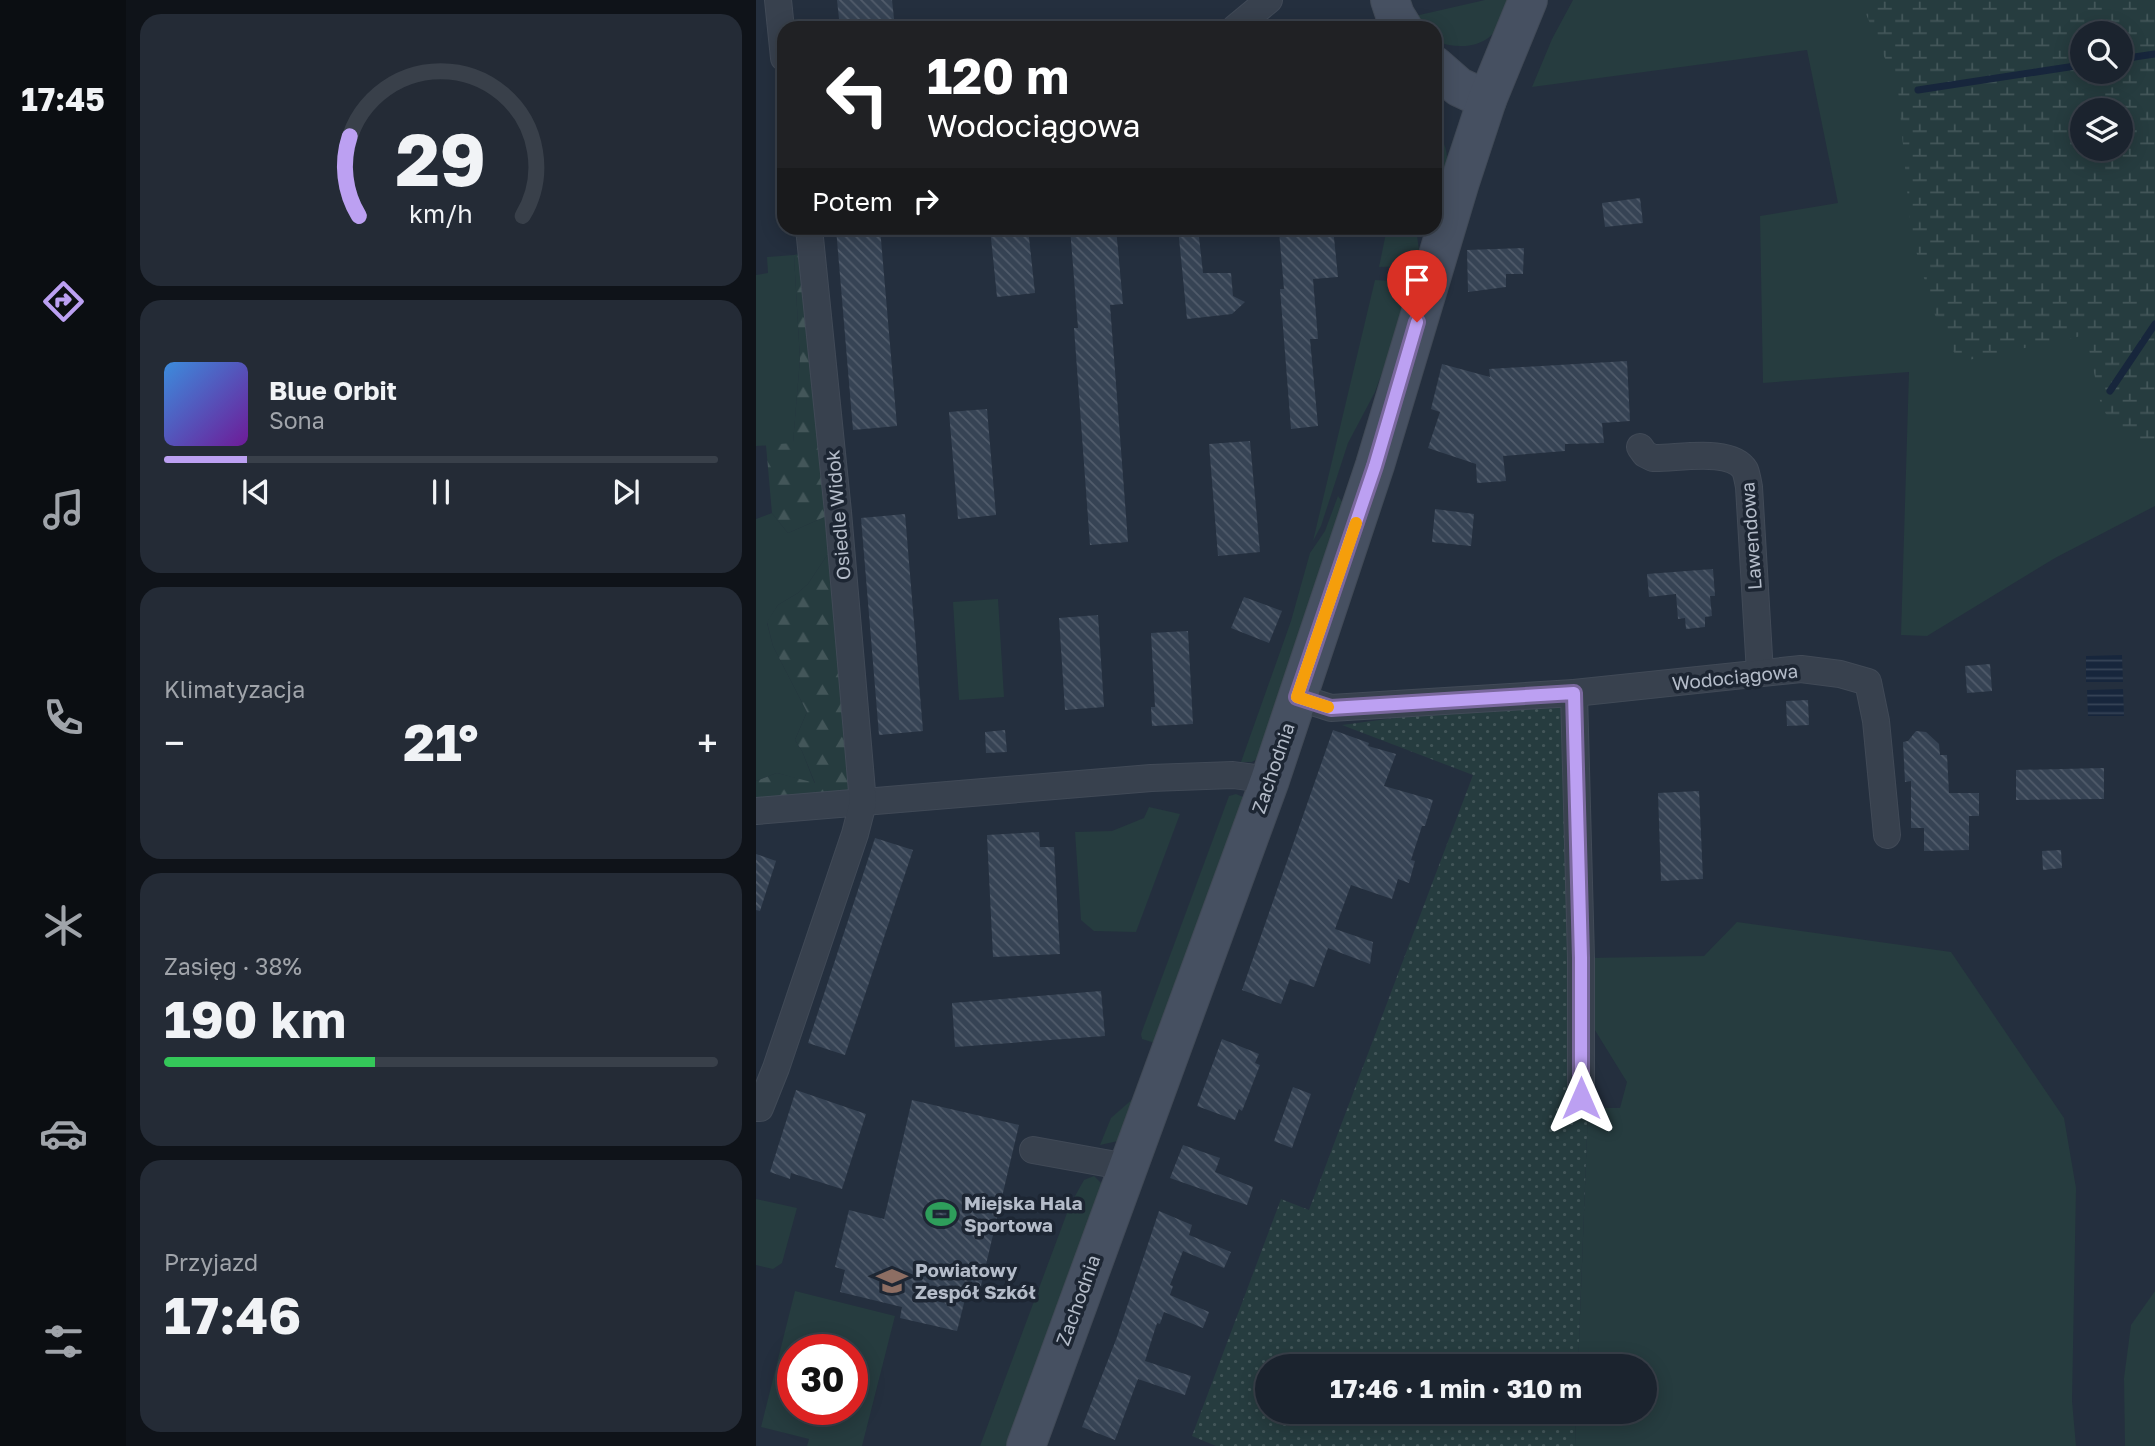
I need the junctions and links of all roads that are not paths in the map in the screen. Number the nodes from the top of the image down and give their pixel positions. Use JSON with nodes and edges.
{"nodes":[{"id":1,"x":778,"y":0,"type":"edge"},
{"id":2,"x":1269,"y":0,"type":"edge"},
{"id":3,"x":1390,"y":0,"type":"edge"},
{"id":4,"x":1528,"y":0,"type":"edge"},
{"id":5,"x":780,"y":21,"type":"edge"},
{"id":6,"x":1244,"y":21,"type":"edge"},
{"id":7,"x":1399,"y":21,"type":"edge"},
{"id":8,"x":1442,"y":72,"type":"edge"},
{"id":9,"x":1487,"y":100,"type":"junction"},
{"id":10,"x":810,"y":235,"type":"edge"},
{"id":11,"x":1640,"y":447,"type":"dead end"},
{"id":12,"x":1760,"y":673,"type":"junction"},
{"id":13,"x":1574,"y":693,"type":"junction"},
{"id":14,"x":1297,"y":697,"type":"junction"},
{"id":15,"x":1270,"y":780,"type":"junction"},
{"id":16,"x":863,"y":803,"type":"junction"},
{"id":17,"x":756,"y":811,"type":"edge"},
{"id":18,"x":1887,"y":835,"type":"dead end"},
{"id":19,"x":1581,"y":1098,"type":"dead end"},
{"id":20,"x":756,"y":1108,"type":"edge"},
{"id":21,"x":1033,"y":1150,"type":"dead end"},
{"id":22,"x":1128,"y":1167,"type":"junction"},
{"id":23,"x":1026,"y":1446,"type":"edge"}],
"edges":[{"from":1,"to":5,"type":"street"},
{"from":2,"to":6,"type":"street"},
{"from":3,"to":7,"type":"street"},
{"from":4,"to":9,"type":"street","name":"Zachodnia"},
{"from":8,"to":9,"type":"street"},
{"from":9,"to":14,"type":"street","name":"Zachodnia"},
{"from":10,"to":16,"type":"street","name":"Osiedle Widok"},
{"from":11,"to":12,"type":"street","name":"Lawendowa"},
{"from":12,"to":13,"type":"street","name":"Wodociągowa"},
{"from":12,"to":18,"type":"street","name":"Wodociągowa"},
{"from":13,"to":14,"type":"street","name":"Wodociągowa"},
{"from":13,"to":19,"type":"street"},
{"from":14,"to":15,"type":"street","name":"Zachodnia"},
{"from":15,"to":16,"type":"street"},
{"from":15,"to":22,"type":"street","name":"Zachodnia"},
{"from":16,"to":17,"type":"street"},
{"from":16,"to":20,"type":"street","name":"Osiedle Widok"},
{"from":21,"to":22,"type":"street"},
{"from":22,"to":23,"type":"street","name":"Zachodnia"}]}
